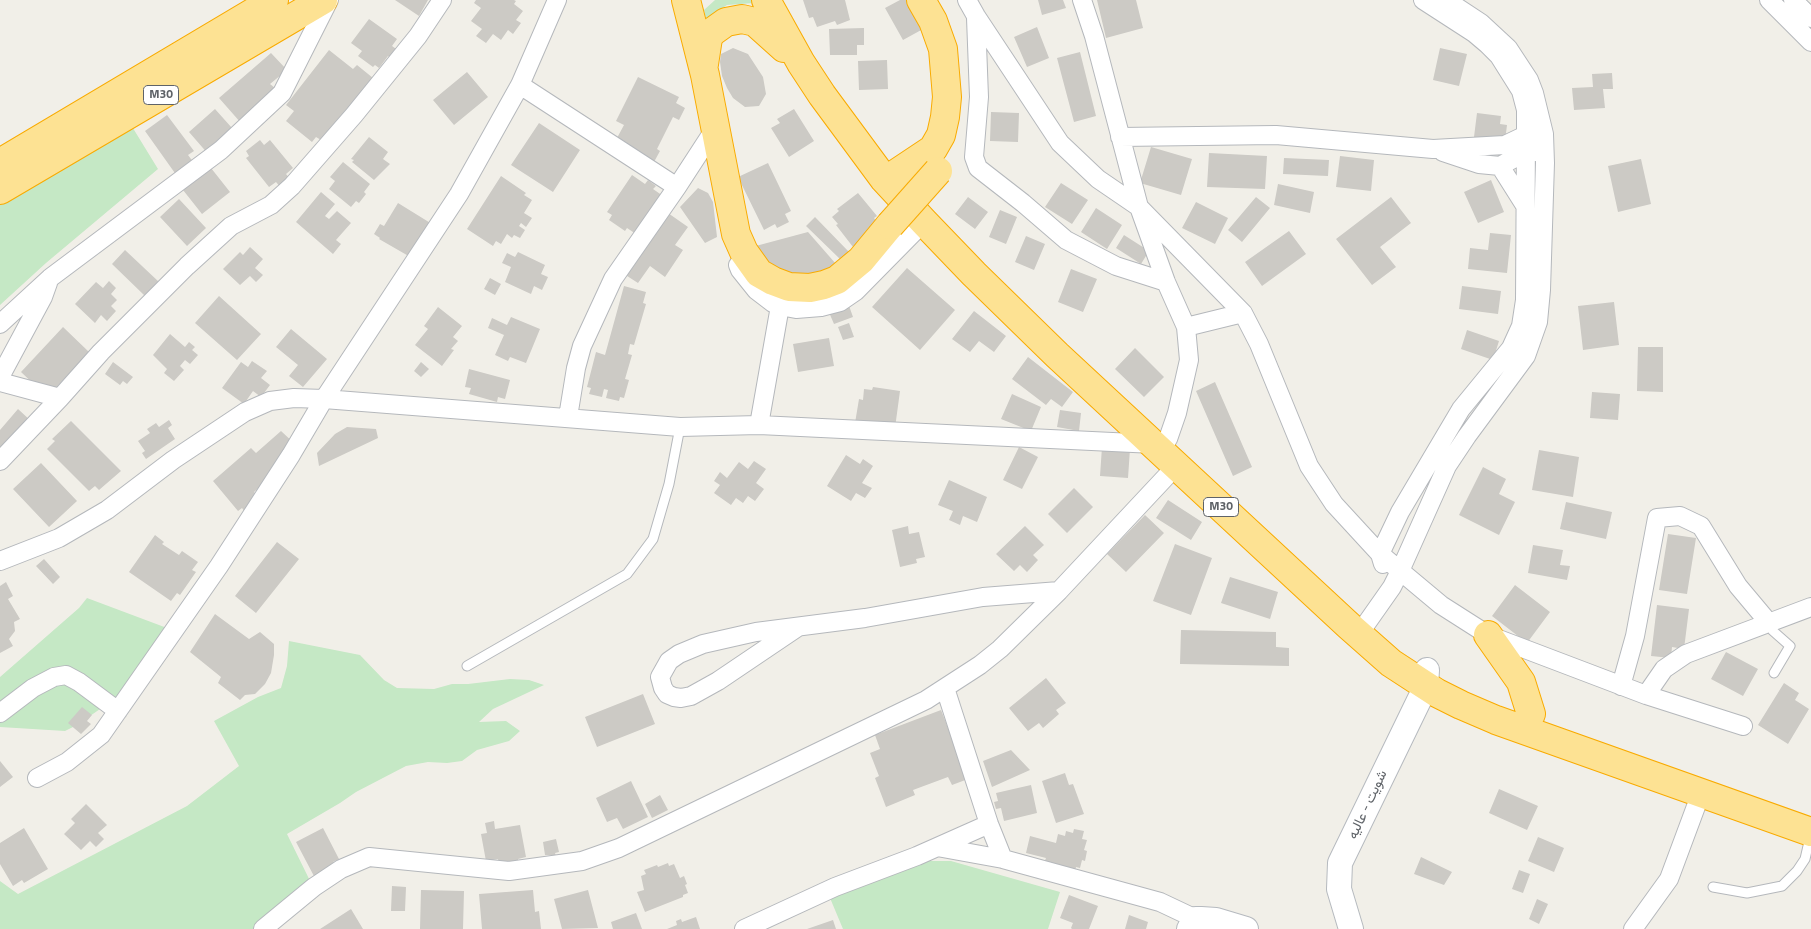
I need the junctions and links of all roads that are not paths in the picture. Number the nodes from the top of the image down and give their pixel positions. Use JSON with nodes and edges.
{"nodes":[{"id":1,"x":274,"y":0,"type":"edge"},
{"id":2,"x":323,"y":0,"type":"edge"},
{"id":3,"x":329,"y":0,"type":"edge"},
{"id":4,"x":442,"y":0,"type":"edge"},
{"id":5,"x":557,"y":0,"type":"edge"},
{"id":6,"x":686,"y":0,"type":"edge"},
{"id":7,"x":766,"y":0,"type":"edge"},
{"id":8,"x":782,"y":0,"type":"edge"},
{"id":9,"x":921,"y":0,"type":"edge"},
{"id":10,"x":942,"y":0,"type":"edge"},
{"id":11,"x":967,"y":0,"type":"edge"},
{"id":12,"x":1082,"y":0,"type":"edge"},
{"id":13,"x":1423,"y":0,"type":"edge"},
{"id":14,"x":1446,"y":0,"type":"edge"},
{"id":15,"x":1769,"y":0,"type":"edge"},
{"id":16,"x":1793,"y":0,"type":"edge"},
{"id":17,"x":976,"y":16,"type":"junction"},
{"id":18,"x":1808,"y":28,"type":"edge"},
{"id":19,"x":801,"y":63,"type":"junction"},
{"id":20,"x":705,"y":75,"type":"junction"},
{"id":21,"x":520,"y":85,"type":"junction"},
{"id":22,"x":716,"y":127,"type":"junction"},
{"id":23,"x":1544,"y":134,"type":"junction"},
{"id":24,"x":1526,"y":135,"type":"junction"},
{"id":25,"x":1120,"y":137,"type":"junction"},
{"id":26,"x":1433,"y":149,"type":"junction"},
{"id":27,"x":1526,"y":152,"type":"junction"},
{"id":28,"x":1544,"y":152,"type":"junction"},
{"id":29,"x":0,"y":163,"type":"edge"},
{"id":30,"x":1500,"y":166,"type":"junction"},
{"id":31,"x":894,"y":175,"type":"junction"},
{"id":32,"x":677,"y":187,"type":"junction"},
{"id":33,"x":0,"y":190,"type":"edge"},
{"id":34,"x":1525,"y":205,"type":"junction"},
{"id":35,"x":1139,"y":207,"type":"junction"},
{"id":36,"x":924,"y":222,"type":"junction"},
{"id":37,"x":735,"y":257,"type":"dead end"},
{"id":38,"x":50,"y":278,"type":"junction"},
{"id":39,"x":1166,"y":282,"type":"junction"},
{"id":40,"x":780,"y":306,"type":"junction"},
{"id":41,"x":1243,"y":313,"type":"junction"},
{"id":42,"x":0,"y":324,"type":"edge"},
{"id":43,"x":1186,"y":327,"type":"junction"},
{"id":44,"x":0,"y":377,"type":"edge"},
{"id":45,"x":0,"y":382,"type":"edge"},
{"id":46,"x":60,"y":398,"type":"junction"},
{"id":47,"x":324,"y":399,"type":"junction"},
{"id":48,"x":568,"y":417,"type":"junction"},
{"id":49,"x":759,"y":425,"type":"junction"},
{"id":50,"x":680,"y":427,"type":"junction"},
{"id":51,"x":1161,"y":441,"type":"junction"},
{"id":52,"x":0,"y":461,"type":"edge"},
{"id":53,"x":1177,"y":465,"type":"junction"},
{"id":54,"x":1380,"y":554,"type":"junction"},
{"id":55,"x":0,"y":561,"type":"edge"},
{"id":56,"x":1400,"y":571,"type":"junction"},
{"id":57,"x":1392,"y":587,"type":"junction"},
{"id":58,"x":1059,"y":591,"type":"junction"},
{"id":59,"x":1811,"y":607,"type":"edge"},
{"id":60,"x":1769,"y":623,"type":"junction"},
{"id":61,"x":1366,"y":624,"type":"junction"},
{"id":62,"x":798,"y":627,"type":"junction"},
{"id":63,"x":1488,"y":635,"type":"junction"},
{"id":64,"x":467,"y":666,"type":"dead end"},
{"id":65,"x":1774,"y":673,"type":"dead end"},
{"id":66,"x":1427,"y":678,"type":"junction"},
{"id":67,"x":1621,"y":686,"type":"junction"},
{"id":68,"x":946,"y":688,"type":"junction"},
{"id":69,"x":1646,"y":695,"type":"junction"},
{"id":70,"x":118,"y":711,"type":"junction"},
{"id":71,"x":0,"y":713,"type":"edge"},
{"id":72,"x":1531,"y":714,"type":"junction"},
{"id":73,"x":1743,"y":726,"type":"dead end"},
{"id":74,"x":37,"y":778,"type":"dead end"},
{"id":75,"x":1701,"y":793,"type":"junction"},
{"id":76,"x":1745,"y":800,"type":"junction"},
{"id":77,"x":1811,"y":812,"type":"edge"},
{"id":78,"x":989,"y":824,"type":"junction"},
{"id":79,"x":1811,"y":832,"type":"edge"},
{"id":80,"x":937,"y":847,"type":"junction"},
{"id":81,"x":1003,"y":859,"type":"junction"},
{"id":82,"x":1713,"y":886,"type":"dead end"},
{"id":83,"x":1192,"y":924,"type":"edge"},
{"id":84,"x":263,"y":929,"type":"edge"},
{"id":85,"x":744,"y":929,"type":"edge"},
{"id":86,"x":1246,"y":929,"type":"edge"},
{"id":87,"x":1351,"y":929,"type":"edge"},
{"id":88,"x":1633,"y":929,"type":"edge"}],
"edges":[{"from":1,"to":29,"type":"highway","number":"M30"},
{"from":2,"to":33,"type":"highway","number":"M30"},
{"from":3,"to":38,"type":"street"},
{"from":4,"to":46,"type":"street"},
{"from":5,"to":21,"type":"street"},
{"from":6,"to":20,"type":"highway"},
{"from":7,"to":19,"type":"highway","number":"M30"},
{"from":8,"to":31,"type":"highway","number":"M30"},
{"from":9,"to":31,"type":"highway"},
{"from":10,"to":22,"type":"highway","bridge":true},
{"from":11,"to":17,"type":"street"},
{"from":12,"to":25,"type":"street"},
{"from":13,"to":24,"type":"street"},
{"from":14,"to":23,"type":"street"},
{"from":15,"to":18,"type":"street"},
{"from":16,"to":18,"type":"street"},
{"from":17,"to":35,"type":"street"},
{"from":17,"to":39,"type":"street"},
{"from":19,"to":20,"type":"highway"},
{"from":19,"to":36,"type":"highway","number":"M30"},
{"from":20,"to":22,"type":"highway"},
{"from":21,"to":32,"type":"street"},
{"from":21,"to":47,"type":"street"},
{"from":22,"to":32,"type":"street"},
{"from":23,"to":24,"type":"street"},
{"from":23,"to":28,"type":"street"},
{"from":24,"to":26,"type":"street"},
{"from":24,"to":27,"type":"street"},
{"from":25,"to":26,"type":"street"},
{"from":25,"to":35,"type":"street"},
{"from":26,"to":30,"type":"street"},
{"from":27,"to":28,"type":"street"},
{"from":27,"to":30,"type":"street"},
{"from":27,"to":34,"type":"street"},
{"from":28,"to":56,"type":"street"},
{"from":30,"to":34,"type":"street"},
{"from":31,"to":51,"type":"highway","number":"M30"},
{"from":32,"to":48,"type":"street"},
{"from":34,"to":54,"type":"street"},
{"from":35,"to":39,"type":"street"},
{"from":35,"to":41,"type":"street"},
{"from":36,"to":40,"type":"street"},
{"from":36,"to":51,"type":"highway","number":"M30"},
{"from":37,"to":40,"type":"street"},
{"from":38,"to":42,"type":"street"},
{"from":38,"to":44,"type":"street"},
{"from":39,"to":43,"type":"street"},
{"from":40,"to":49,"type":"street"},
{"from":41,"to":43,"type":"street"},
{"from":41,"to":54,"type":"street"},
{"from":43,"to":51,"type":"street"},
{"from":45,"to":46,"type":"street"},
{"from":46,"to":52,"type":"street"},
{"from":47,"to":48,"type":"street"},
{"from":47,"to":55,"type":"street"},
{"from":47,"to":70,"type":"street"},
{"from":48,"to":50,"type":"street"},
{"from":49,"to":50,"type":"street"},
{"from":49,"to":51,"type":"street"},
{"from":50,"to":64,"type":"lane"},
{"from":51,"to":53,"type":"highway","number":"M30"},
{"from":51,"to":61,"type":"highway","number":"M30"},
{"from":53,"to":58,"type":"street"},
{"from":53,"to":66,"type":"highway","number":"M30"},
{"from":54,"to":56,"type":"street"},
{"from":54,"to":57,"type":"street"},
{"from":56,"to":57,"type":"street"},
{"from":56,"to":63,"type":"street"},
{"from":57,"to":61,"type":"street"},
{"from":58,"to":62,"type":"street"},
{"from":58,"to":68,"type":"street"},
{"from":59,"to":60,"type":"street"},
{"from":60,"to":65,"type":"lane"},
{"from":60,"to":67,"type":"street"},
{"from":60,"to":69,"type":"street"},
{"from":61,"to":66,"type":"highway","number":"M30"},
{"from":62,"to":62,"type":"street"},
{"from":63,"to":67,"type":"street"},
{"from":63,"to":72,"type":"highway"},
{"from":66,"to":72,"type":"highway","number":"M30"},
{"from":66,"to":75,"type":"highway","number":"M30"},
{"from":66,"to":87,"type":"street","name":"شويت - عاليه"},
{"from":67,"to":69,"type":"street"},
{"from":68,"to":78,"type":"street"},
{"from":68,"to":84,"type":"street"},
{"from":69,"to":73,"type":"street"},
{"from":70,"to":71,"type":"street"},
{"from":70,"to":74,"type":"street"},
{"from":72,"to":76,"type":"highway","number":"M30"},
{"from":75,"to":76,"type":"highway","number":"M30"},
{"from":75,"to":88,"type":"street"},
{"from":76,"to":77,"type":"highway","number":"M30"},
{"from":76,"to":79,"type":"highway","number":"M30"},
{"from":78,"to":80,"type":"street"},
{"from":78,"to":81,"type":"street"},
{"from":79,"to":82,"type":"lane"},
{"from":80,"to":81,"type":"street"},
{"from":80,"to":85,"type":"street"},
{"from":81,"to":83,"type":"street"},
{"from":83,"to":86,"type":"street"}]}
